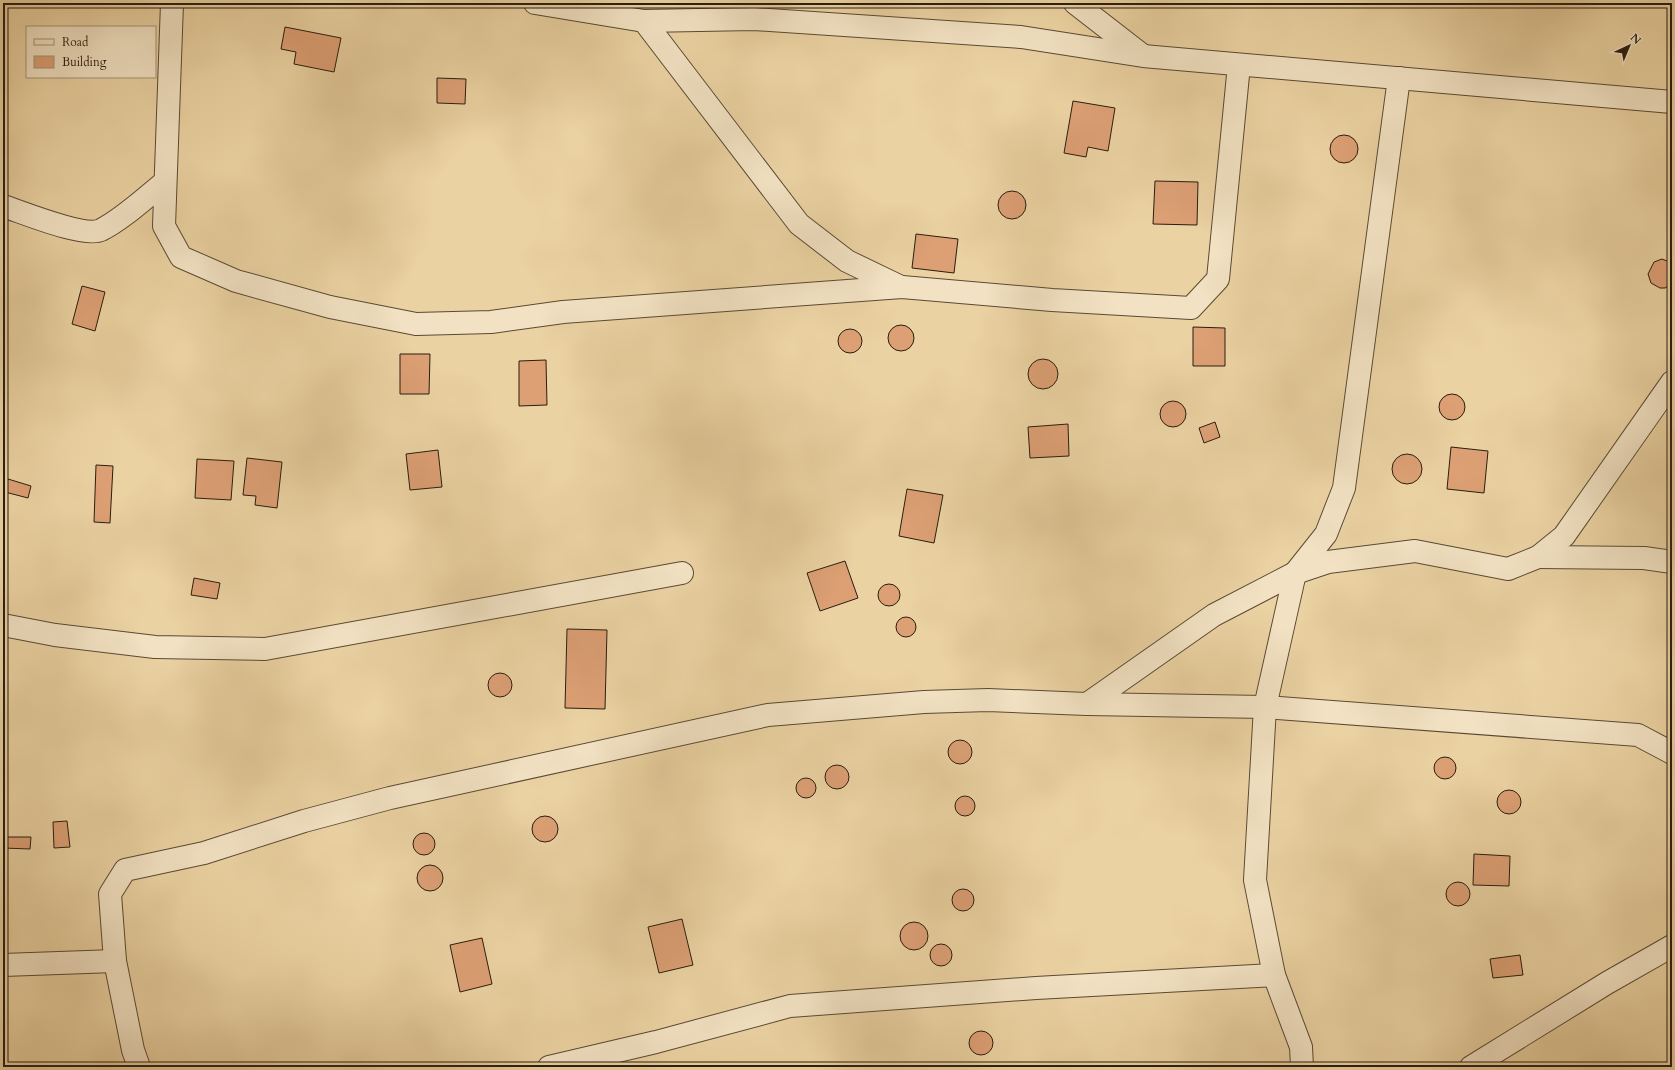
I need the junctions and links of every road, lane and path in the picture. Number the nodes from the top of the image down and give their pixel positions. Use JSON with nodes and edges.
{"nodes":[{"id":1,"x":172,"y":3,"type":"edge"},
{"id":2,"x":535,"y":3,"type":"edge"},
{"id":3,"x":1075,"y":3,"type":"edge"},
{"id":4,"x":644,"y":21,"type":"junction"},
{"id":5,"x":1143,"y":56,"type":"junction"},
{"id":6,"x":1239,"y":65,"type":"junction"},
{"id":7,"x":1399,"y":78,"type":"junction"},
{"id":8,"x":1672,"y":102,"type":"edge"},
{"id":9,"x":165,"y":182,"type":"junction"},
{"id":10,"x":3,"y":206,"type":"edge"},
{"id":11,"x":902,"y":287,"type":"junction"},
{"id":12,"x":1672,"y":382,"type":"edge"},
{"id":13,"x":1538,"y":557,"type":"junction"},
{"id":14,"x":1672,"y":562,"type":"edge"},
{"id":15,"x":682,"y":573,"type":"dead end"},
{"id":16,"x":1295,"y":573,"type":"junction"},
{"id":17,"x":3,"y":625,"type":"edge"},
{"id":18,"x":1087,"y":704,"type":"junction"},
{"id":19,"x":1265,"y":707,"type":"junction"},
{"id":20,"x":1672,"y":753,"type":"edge"},
{"id":21,"x":1672,"y":946,"type":"edge"},
{"id":22,"x":115,"y":961,"type":"junction"},
{"id":23,"x":3,"y":965,"type":"edge"},
{"id":24,"x":1274,"y":975,"type":"junction"},
{"id":25,"x":139,"y":1067,"type":"edge"},
{"id":26,"x":550,"y":1067,"type":"edge"},
{"id":27,"x":1302,"y":1067,"type":"edge"},
{"id":28,"x":1471,"y":1067,"type":"edge"}],
"edges":[{"from":1,"to":9,"type":"street"},
{"from":2,"to":4,"type":"street"},
{"from":3,"to":5,"type":"street"},
{"from":4,"to":5,"type":"street"},
{"from":4,"to":11,"type":"street"},
{"from":5,"to":6,"type":"street"},
{"from":6,"to":7,"type":"street"},
{"from":6,"to":11,"type":"street"},
{"from":7,"to":8,"type":"street"},
{"from":7,"to":16,"type":"street"},
{"from":9,"to":10,"type":"street"},
{"from":9,"to":11,"type":"street"},
{"from":12,"to":13,"type":"street"},
{"from":13,"to":14,"type":"street"},
{"from":13,"to":16,"type":"street"},
{"from":15,"to":17,"type":"street"},
{"from":16,"to":18,"type":"street"},
{"from":16,"to":19,"type":"street"},
{"from":18,"to":19,"type":"street"},
{"from":18,"to":22,"type":"street"},
{"from":19,"to":20,"type":"street"},
{"from":19,"to":24,"type":"street"},
{"from":21,"to":28,"type":"street"},
{"from":22,"to":23,"type":"street"},
{"from":22,"to":25,"type":"street"},
{"from":24,"to":26,"type":"street"},
{"from":24,"to":27,"type":"street"}]}
